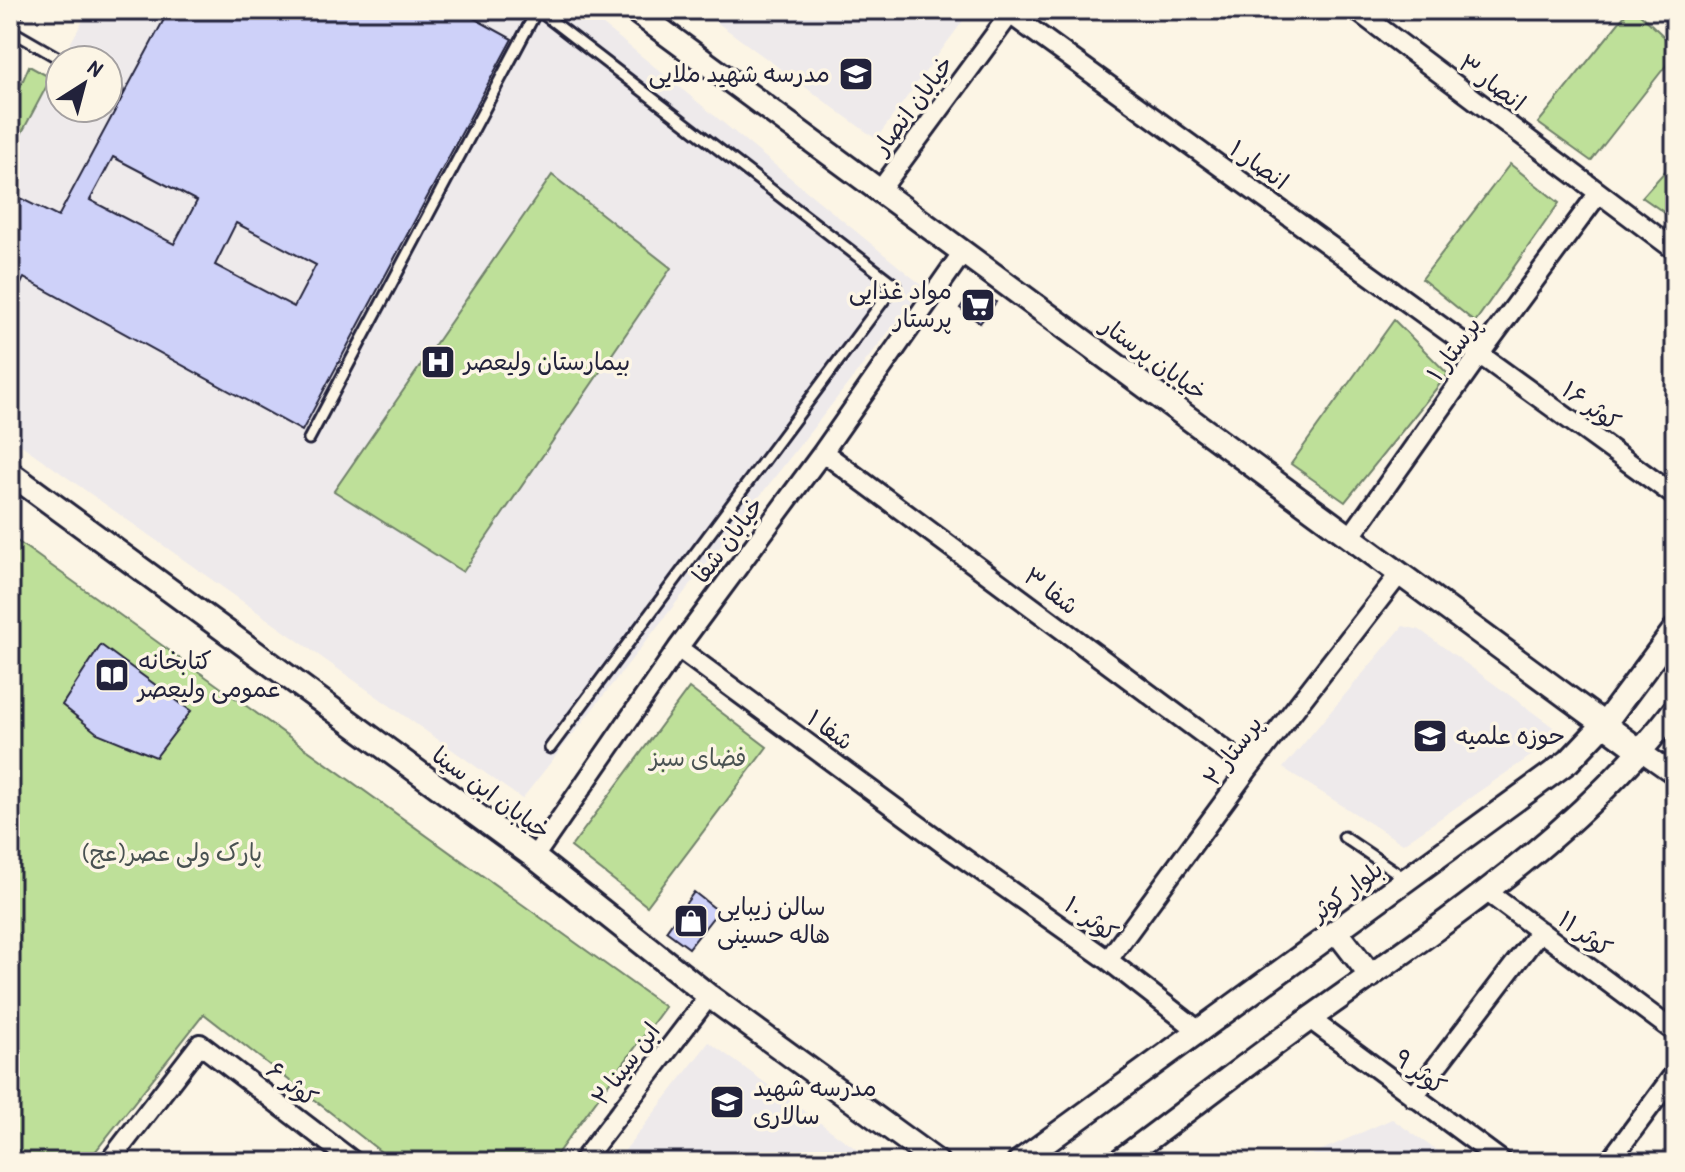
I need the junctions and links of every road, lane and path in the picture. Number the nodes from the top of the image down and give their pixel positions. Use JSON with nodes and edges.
{"nodes":[{"id":1,"x":538,"y":10,"type":"edge"},
{"id":2,"x":634,"y":10,"type":"edge"},
{"id":3,"x":1356,"y":10,"type":"edge"},
{"id":4,"x":1012,"y":12,"type":"edge"},
{"id":5,"x":10,"y":30,"type":"edge"},
{"id":6,"x":44,"y":50,"type":"edge"},
{"id":7,"x":881,"y":189,"type":"junction"},
{"id":8,"x":1598,"y":194,"type":"junction"},
{"id":9,"x":1675,"y":250,"type":"edge"},
{"id":10,"x":963,"y":252,"type":"junction"},
{"id":11,"x":1479,"y":355,"type":"junction"},
{"id":12,"x":309,"y":439,"type":"dead end"},
{"id":13,"x":823,"y":452,"type":"junction"},
{"id":14,"x":10,"y":473,"type":"edge"},
{"id":15,"x":1675,"y":496,"type":"edge"},
{"id":16,"x":1351,"y":536,"type":"junction"},
{"id":17,"x":1400,"y":573,"type":"junction"},
{"id":18,"x":1675,"y":629,"type":"edge"},
{"id":19,"x":678,"y":648,"type":"junction"},
{"id":20,"x":1675,"y":709,"type":"edge"},
{"id":21,"x":1605,"y":723,"type":"junction"},
{"id":22,"x":550,"y":748,"type":"dead end"},
{"id":23,"x":1642,"y":752,"type":"junction"},
{"id":24,"x":1249,"y":768,"type":"junction"},
{"id":25,"x":1675,"y":775,"type":"edge"},
{"id":26,"x":1344,"y":837,"type":"dead end"},
{"id":27,"x":952,"y":850,"type":"joint"},
{"id":28,"x":534,"y":857,"type":"junction"},
{"id":29,"x":1406,"y":879,"type":"junction"},
{"id":30,"x":1486,"y":891,"type":"junction"},
{"id":31,"x":1540,"y":931,"type":"junction"},
{"id":32,"x":1337,"y":932,"type":"junction"},
{"id":33,"x":1108,"y":960,"type":"junction"},
{"id":34,"x":1371,"y":976,"type":"junction"},
{"id":35,"x":709,"y":996,"type":"junction"},
{"id":36,"x":1310,"y":1019,"type":"junction"},
{"id":37,"x":1199,"y":1031,"type":"junction"},
{"id":38,"x":1675,"y":1032,"type":"edge"},
{"id":39,"x":1675,"y":1073,"type":"edge"},
{"id":40,"x":1413,"y":1097,"type":"junction"},
{"id":41,"x":109,"y":1162,"type":"edge"},
{"id":42,"x":354,"y":1162,"type":"edge"},
{"id":43,"x":582,"y":1162,"type":"edge"},
{"id":44,"x":937,"y":1162,"type":"edge"},
{"id":45,"x":1019,"y":1162,"type":"edge"},
{"id":46,"x":1118,"y":1162,"type":"edge"},
{"id":47,"x":1503,"y":1162,"type":"edge"},
{"id":48,"x":1609,"y":1162,"type":"edge"}],
"edges":[{"from":1,"to":12,"type":"lane"},
{"from":1,"to":22,"type":"lane"},
{"from":2,"to":7,"type":"street","name":"خیابان پرستار"},
{"from":3,"to":8,"type":"street","name":"انصار ۳"},
{"from":4,"to":7,"type":"street","name":"خیابان انصار"},
{"from":4,"to":11,"type":"street","name":"انصار ۱"},
{"from":5,"to":6,"type":"lane"},
{"from":7,"to":10,"type":"street","name":"خیابان پرستار"},
{"from":8,"to":9,"type":"street","name":"انصار ۳"},
{"from":8,"to":11,"type":"street","name":"پرستار ۱"},
{"from":10,"to":13,"type":"street","name":"خیابان شفا"},
{"from":10,"to":16,"type":"street","name":"خیابان پرستار"},
{"from":11,"to":15,"type":"street","name":"کوثر ۱۶"},
{"from":11,"to":16,"type":"street","name":"پرستار ۱"},
{"from":13,"to":19,"type":"street","name":"خیابان شفا"},
{"from":13,"to":24,"type":"street","name":"شفا ۳"},
{"from":14,"to":28,"type":"street","name":"خیابان ابن سینا"},
{"from":16,"to":17,"type":"street","name":"خیابان پرستار"},
{"from":17,"to":21,"type":"street","name":"خیابان پرستار"},
{"from":17,"to":24,"type":"street","name":"پرستار ۲"},
{"from":18,"to":21,"type":"street","name":"بلوار کوثر"},
{"from":19,"to":27,"type":"street","name":"شفا ۱"},
{"from":19,"to":28,"type":"street","name":"خیابان شفا"},
{"from":20,"to":23,"type":"street"},
{"from":21,"to":23,"type":"street","name":"خیابان پرستار"},
{"from":21,"to":29,"type":"street","name":"بلوار کوثر"},
{"from":23,"to":25,"type":"street"},
{"from":23,"to":30,"type":"street"},
{"from":24,"to":33,"type":"street","name":"پرستار ۲"},
{"from":26,"to":29,"type":"lane"},
{"from":27,"to":33,"type":"street","name":"کوثر ۱۰"},
{"from":28,"to":35,"type":"street","name":"خیابان ابن سینا"},
{"from":29,"to":32,"type":"street","name":"بلوار کوثر"},
{"from":30,"to":31,"type":"street","name":"کوثر ۱۱"},
{"from":30,"to":34,"type":"street"},
{"from":31,"to":38,"type":"street","name":"کوثر ۱۱"},
{"from":31,"to":40,"type":"street"},
{"from":32,"to":34,"type":"street"},
{"from":32,"to":37,"type":"street","name":"بلوار کوثر"},
{"from":33,"to":37,"type":"street","name":"کوثر ۱۰"},
{"from":34,"to":36,"type":"street"},
{"from":35,"to":43,"type":"street","name":"ابن سینا ۲"},
{"from":35,"to":44,"type":"street","name":"خیابان ابن سینا"},
{"from":36,"to":40,"type":"street","name":"کوثر ۹"},
{"from":36,"to":46,"type":"street"},
{"from":37,"to":45,"type":"street","name":"بلوار کوثر"},
{"from":39,"to":48,"type":"street"},
{"from":40,"to":47,"type":"street","name":"کوثر ۹"},
{"from":41,"to":42,"type":"street","name":"کوثر ۶"}]}
